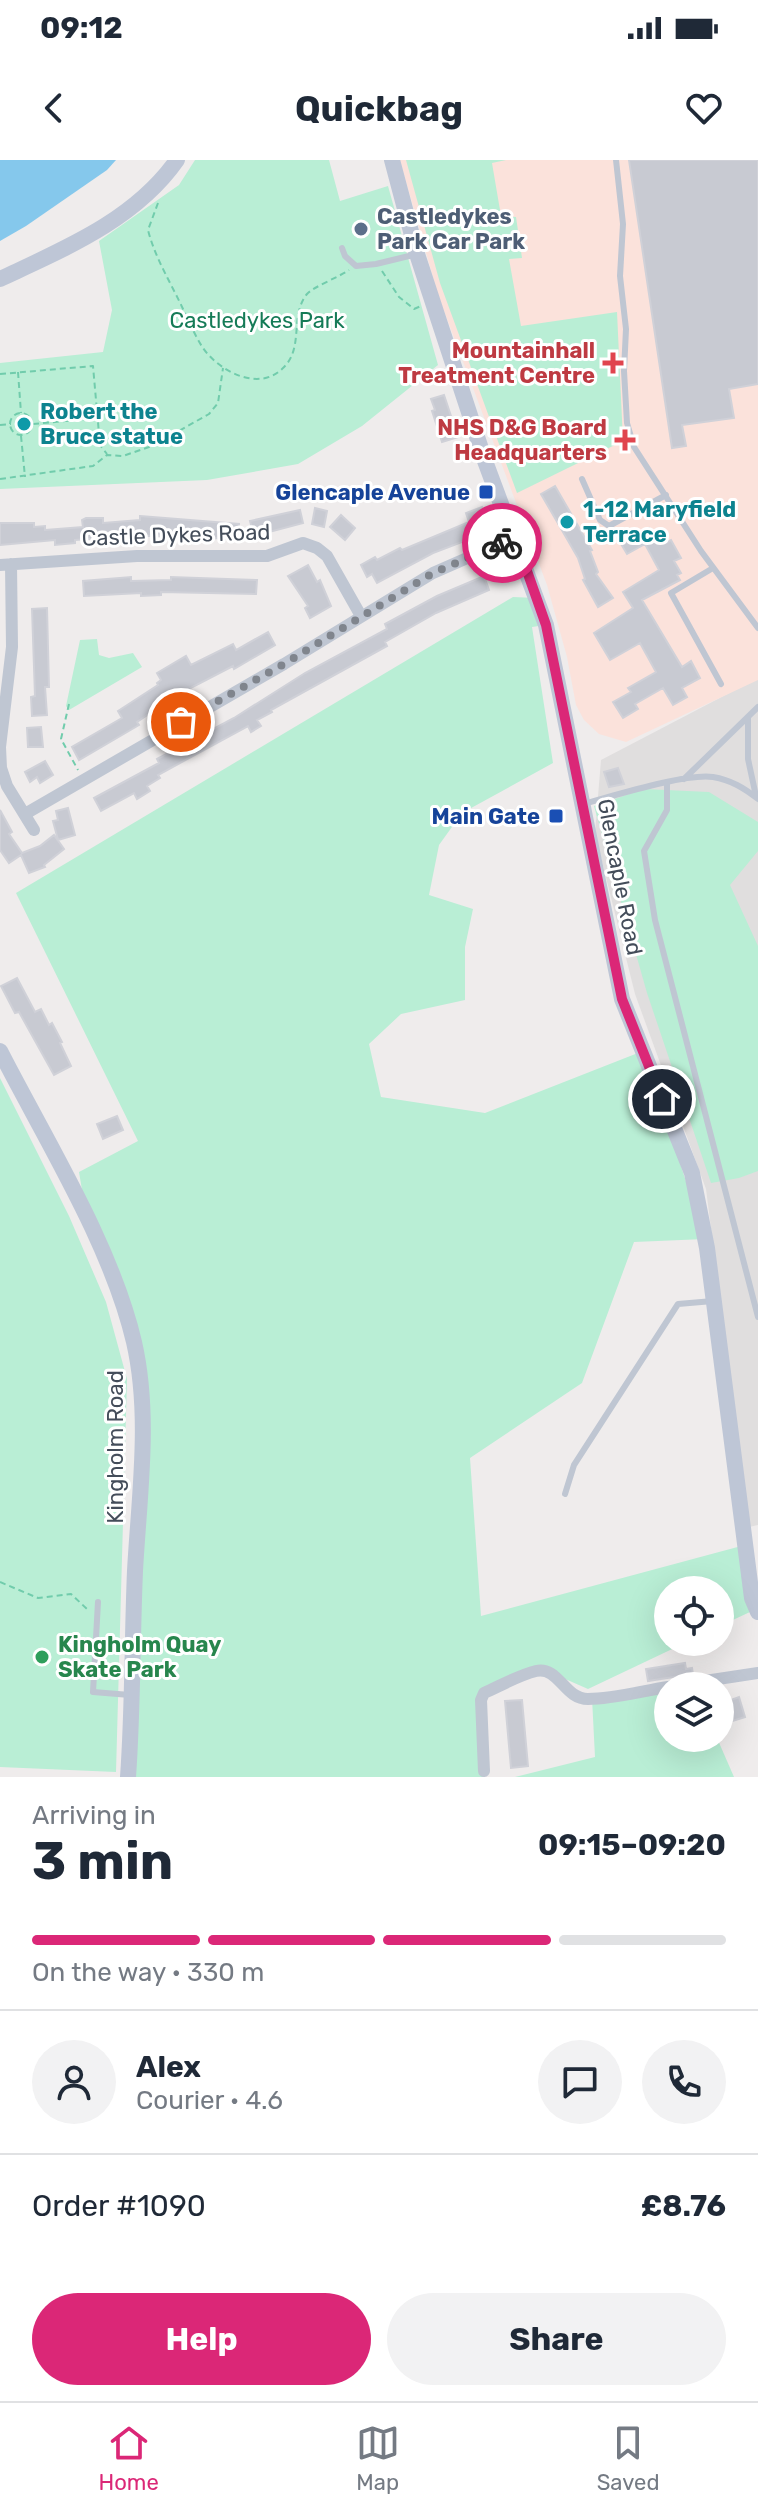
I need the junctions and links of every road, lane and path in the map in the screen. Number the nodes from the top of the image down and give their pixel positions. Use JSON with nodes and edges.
{"nodes":[{"id":1,"x":177,"y":160,"type":"edge"},
{"id":2,"x":392,"y":160,"type":"edge"},
{"id":3,"x":616,"y":160,"type":"edge"},
{"id":4,"x":162,"y":194,"type":"dead end"},
{"id":5,"x":342,"y":248,"type":"dead end"},
{"id":6,"x":417,"y":254,"type":"junction"},
{"id":7,"x":376,"y":264,"type":"junction"},
{"id":8,"x":356,"y":266,"type":"junction"},
{"id":9,"x":0,"y":279,"type":"edge"},
{"id":10,"x":421,"y":306,"type":"dead end"},
{"id":11,"x":224,"y":367,"type":"junction"},
{"id":12,"x":18,"y":372,"type":"junction"},
{"id":13,"x":0,"y":374,"type":"edge"},
{"id":14,"x":21,"y":414,"type":"junction"},
{"id":15,"x":98,"y":418,"type":"junction"},
{"id":16,"x":11,"y":424,"type":"junction"},
{"id":17,"x":32,"y":424,"type":"junction"},
{"id":18,"x":0,"y":425,"type":"edge"},
{"id":19,"x":21,"y":435,"type":"junction"},
{"id":20,"x":107,"y":455,"type":"junction"},
{"id":21,"x":25,"y":477,"type":"junction"},
{"id":22,"x":0,"y":479,"type":"edge"},
{"id":23,"x":582,"y":479,"type":"dead end"},
{"id":24,"x":666,"y":495,"type":"junction"},
{"id":25,"x":515,"y":537,"type":"junction"},
{"id":26,"x":6,"y":564,"type":"edge"},
{"id":27,"x":713,"y":568,"type":"junction"},
{"id":28,"x":361,"y":616,"type":"junction"},
{"id":29,"x":758,"y":628,"type":"edge"},
{"id":30,"x":721,"y":684,"type":"dead end"},
{"id":31,"x":69,"y":704,"type":"dead end"},
{"id":32,"x":758,"y":707,"type":"edge"},
{"id":33,"x":748,"y":717,"type":"junction"},
{"id":34,"x":84,"y":779,"type":"junction"},
{"id":35,"x":684,"y":779,"type":"junction"},
{"id":36,"x":667,"y":783,"type":"junction"},
{"id":37,"x":757,"y":798,"type":"edge"},
{"id":38,"x":583,"y":804,"type":"junction"},
{"id":39,"x":25,"y":814,"type":"junction"},
{"id":40,"x":34,"y":830,"type":"dead end"},
{"id":41,"x":0,"y":1051,"type":"edge"},
{"id":42,"x":714,"y":1300,"type":"junction"},
{"id":43,"x":758,"y":1317,"type":"edge"},
{"id":44,"x":565,"y":1494,"type":"dead end"},
{"id":45,"x":0,"y":1582,"type":"edge"},
{"id":46,"x":98,"y":1602,"type":"dead end"},
{"id":47,"x":758,"y":1612,"type":"edge"},
{"id":48,"x":97,"y":1618,"type":"junction"},
{"id":49,"x":758,"y":1673,"type":"edge"},
{"id":50,"x":734,"y":1677,"type":"edge"},
{"id":51,"x":654,"y":1688,"type":"edge"},
{"id":52,"x":133,"y":1695,"type":"junction"},
{"id":53,"x":484,"y":1771,"type":"dead end"},
{"id":54,"x":128,"y":1777,"type":"edge"}],
"edges":[{"from":1,"to":9,"type":"main road"},
{"from":2,"to":6,"type":"main road","name":"Glencaple Road"},
{"from":3,"to":24,"type":"lane"},
{"from":4,"to":11,"type":"path"},
{"from":5,"to":8,"type":"lane"},
{"from":6,"to":7,"type":"lane"},
{"from":6,"to":25,"type":"main road","name":"Glencaple Road"},
{"from":7,"to":8,"type":"lane"},
{"from":7,"to":10,"type":"path"},
{"from":8,"to":11,"type":"path"},
{"from":11,"to":20,"type":"path"},
{"from":12,"to":13,"type":"path"},
{"from":12,"to":14,"type":"path"},
{"from":12,"to":15,"type":"path"},
{"from":14,"to":16,"type":"path"},
{"from":14,"to":17,"type":"path"},
{"from":15,"to":17,"type":"path"},
{"from":15,"to":20,"type":"path"},
{"from":16,"to":18,"type":"path"},
{"from":16,"to":19,"type":"path"},
{"from":17,"to":19,"type":"path"},
{"from":19,"to":21,"type":"path"},
{"from":20,"to":21,"type":"path"},
{"from":21,"to":22,"type":"path"},
{"from":23,"to":24,"type":"lane"},
{"from":24,"to":27,"type":"lane"},
{"from":25,"to":28,"type":"street"},
{"from":25,"to":38,"type":"main road","name":"Glencaple Road"},
{"from":26,"to":28,"type":"street","name":"Castle Dykes Road"},
{"from":26,"to":39,"type":"street"},
{"from":27,"to":29,"type":"lane"},
{"from":27,"to":30,"type":"lane"},
{"from":28,"to":34,"type":"street"},
{"from":31,"to":34,"type":"path"},
{"from":32,"to":33,"type":"lane"},
{"from":33,"to":35,"type":"lane"},
{"from":33,"to":37,"type":"lane"},
{"from":34,"to":39,"type":"street"},
{"from":35,"to":36,"type":"lane"},
{"from":35,"to":37,"type":"lane"},
{"from":36,"to":38,"type":"lane"},
{"from":36,"to":43,"type":"lane"},
{"from":38,"to":42,"type":"main road","name":"Glencaple Road"},
{"from":39,"to":40,"type":"street"},
{"from":41,"to":52,"type":"main road","name":"Kingholm Road"},
{"from":42,"to":44,"type":"lane"},
{"from":42,"to":47,"type":"main road","name":"Glencaple Road"},
{"from":45,"to":48,"type":"path"},
{"from":46,"to":48,"type":"lane"},
{"from":48,"to":52,"type":"lane"},
{"from":49,"to":50,"type":"street"},
{"from":51,"to":53,"type":"street"},
{"from":52,"to":54,"type":"main road","name":"Kingholm Road"}]}
